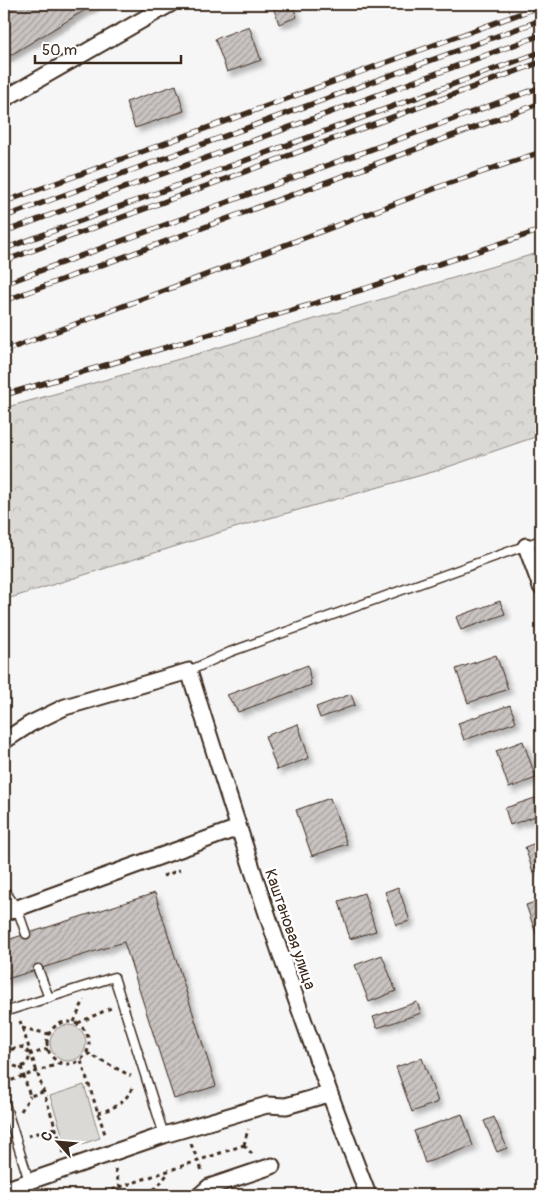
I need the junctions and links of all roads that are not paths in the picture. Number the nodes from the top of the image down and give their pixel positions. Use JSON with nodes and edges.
{"nodes":[{"id":1,"x":170,"y":4,"type":"edge"},
{"id":2,"x":4,"y":99,"type":"edge"},
{"id":3,"x":541,"y":540,"type":"edge"},
{"id":4,"x":526,"y":546,"type":"junction"},
{"id":5,"x":541,"y":587,"type":"edge"},
{"id":6,"x":189,"y":671,"type":"junction"},
{"id":7,"x":4,"y":741,"type":"edge"},
{"id":8,"x":238,"y":828,"type":"junction"},
{"id":9,"x":4,"y":890,"type":"edge"},
{"id":10,"x":10,"y":911,"type":"edge"},
{"id":11,"x":26,"y":934,"type":"dead end"},
{"id":12,"x":38,"y":969,"type":"dead end"},
{"id":13,"x":49,"y":998,"type":"junction"},
{"id":14,"x":4,"y":1012,"type":"edge"},
{"id":15,"x":328,"y":1094,"type":"junction"},
{"id":16,"x":4,"y":1101,"type":"edge"},
{"id":17,"x":164,"y":1136,"type":"junction"},
{"id":18,"x":272,"y":1166,"type":"dead end"},
{"id":19,"x":29,"y":1181,"type":"junction"},
{"id":20,"x":4,"y":1190,"type":"edge"},
{"id":21,"x":205,"y":1192,"type":"edge"},
{"id":22,"x":368,"y":1195,"type":"edge"}],
"edges":[{"from":1,"to":2,"type":"street"},
{"from":3,"to":4,"type":"lane"},
{"from":4,"to":5,"type":"street"},
{"from":4,"to":6,"type":"lane"},
{"from":6,"to":7,"type":"street"},
{"from":6,"to":8,"type":"street","name":"Каштановая улица"},
{"from":8,"to":10,"type":"street"},
{"from":8,"to":15,"type":"street","name":"Каштановая улица"},
{"from":9,"to":10,"type":"lane"},
{"from":10,"to":11,"type":"lane"},
{"from":12,"to":13,"type":"lane"},
{"from":13,"to":14,"type":"lane"},
{"from":13,"to":17,"type":"lane"},
{"from":15,"to":17,"type":"street"},
{"from":15,"to":22,"type":"street","name":"Каштановая улица"},
{"from":16,"to":19,"type":"lane"},
{"from":17,"to":19,"type":"street"},
{"from":18,"to":21,"type":"street"},
{"from":19,"to":20,"type":"street"}]}
